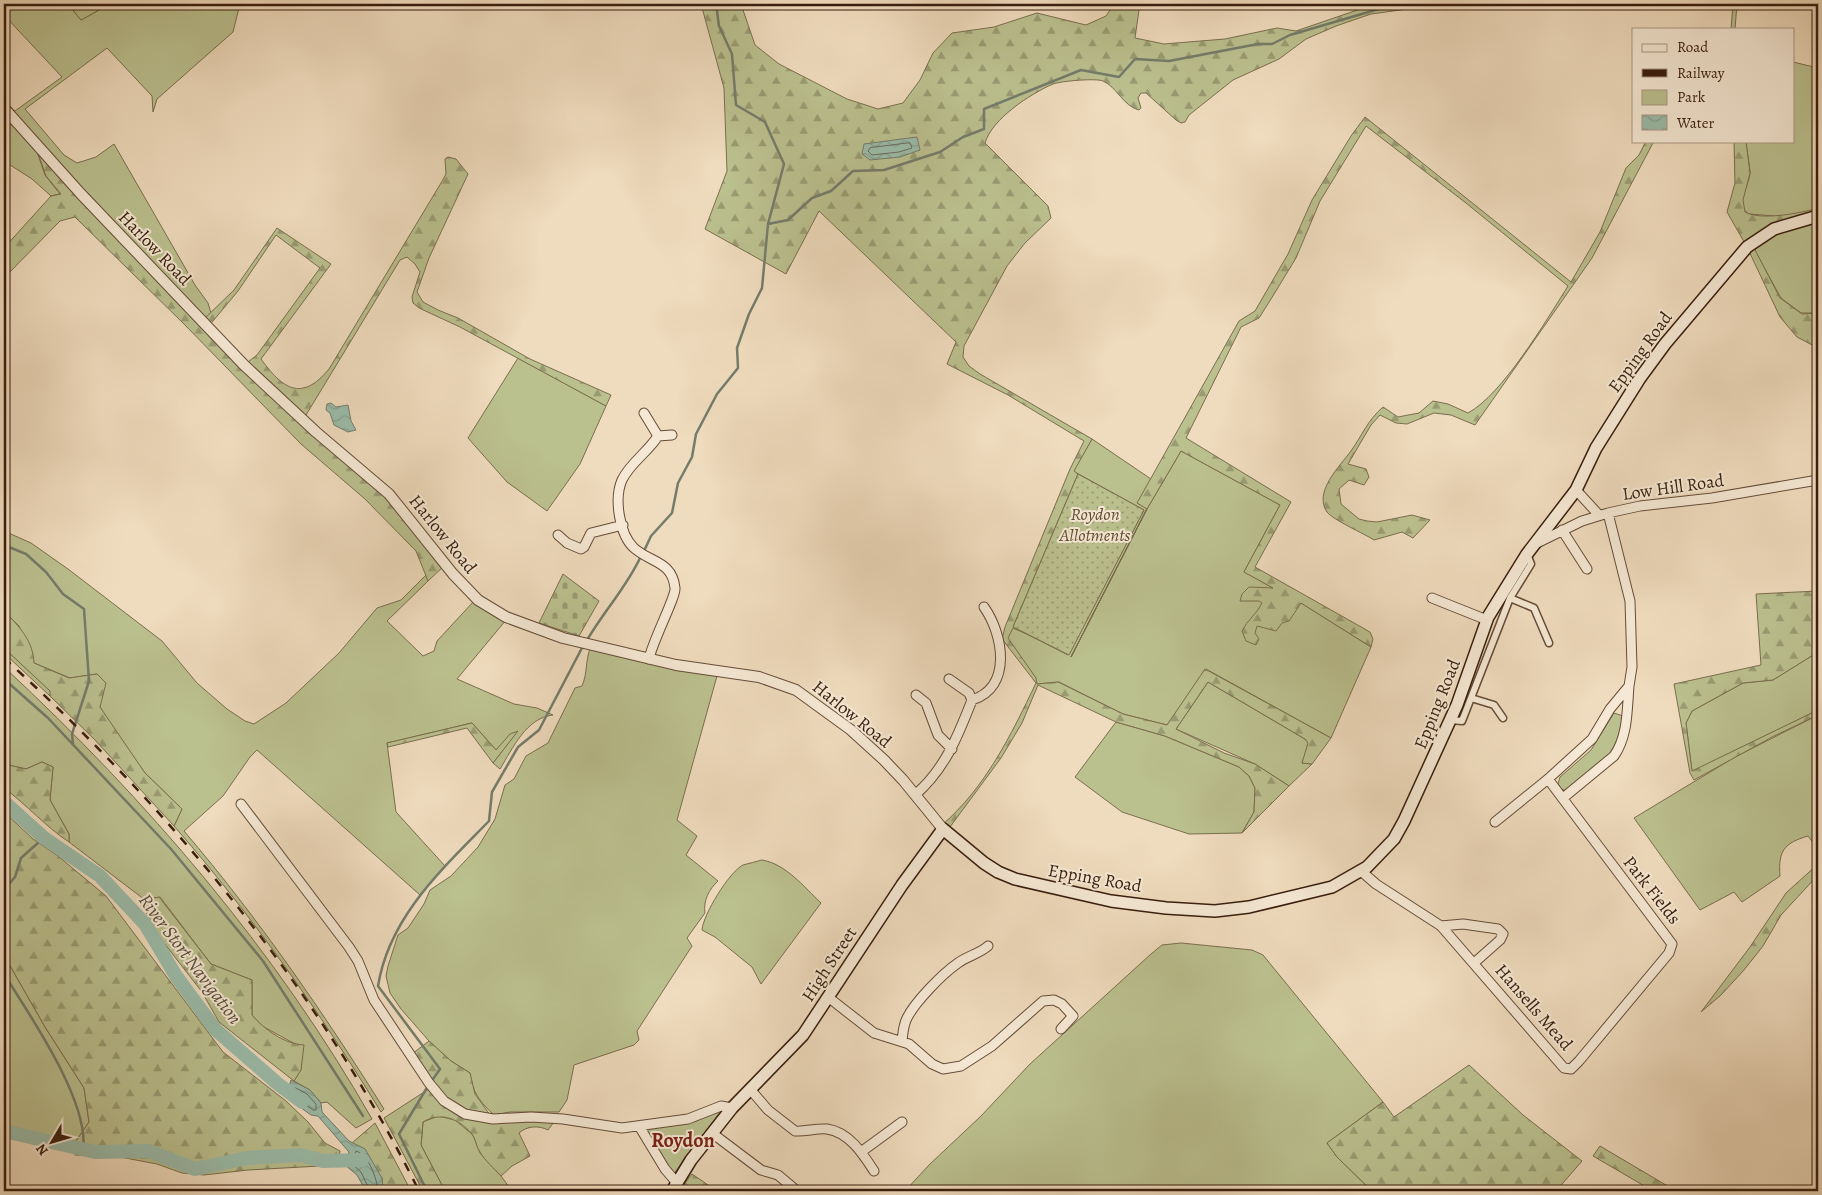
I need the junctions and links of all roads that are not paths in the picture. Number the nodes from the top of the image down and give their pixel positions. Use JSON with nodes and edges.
{"nodes":[{"id":1,"x":4,"y":108,"type":"edge"},
{"id":2,"x":1818,"y":216,"type":"edge"},
{"id":3,"x":644,"y":413,"type":"dead end"},
{"id":4,"x":658,"y":436,"type":"junction"},
{"id":5,"x":672,"y":436,"type":"dead end"},
{"id":6,"x":1818,"y":480,"type":"edge"},
{"id":7,"x":1576,"y":490,"type":"junction"},
{"id":8,"x":1604,"y":514,"type":"junction"},
{"id":9,"x":623,"y":525,"type":"junction"},
{"id":10,"x":1562,"y":530,"type":"junction"},
{"id":11,"x":558,"y":535,"type":"dead end"},
{"id":12,"x":1537,"y":543,"type":"junction"},
{"id":13,"x":1527,"y":554,"type":"junction"},
{"id":14,"x":1587,"y":569,"type":"dead end"},
{"id":15,"x":1432,"y":598,"type":"dead end"},
{"id":16,"x":1510,"y":598,"type":"junction"},
{"id":17,"x":984,"y":607,"type":"dead end"},
{"id":18,"x":1487,"y":620,"type":"junction"},
{"id":19,"x":1549,"y":643,"type":"dead end"},
{"id":20,"x":649,"y":659,"type":"junction"},
{"id":21,"x":949,"y":679,"type":"dead end"},
{"id":22,"x":1629,"y":686,"type":"junction"},
{"id":23,"x":916,"y":695,"type":"dead end"},
{"id":24,"x":1471,"y":698,"type":"junction"},
{"id":25,"x":972,"y":700,"type":"junction"},
{"id":26,"x":1610,"y":709,"type":"junction"},
{"id":27,"x":1627,"y":715,"type":"junction"},
{"id":28,"x":1503,"y":718,"type":"dead end"},
{"id":29,"x":1451,"y":720,"type":"junction"},
{"id":30,"x":952,"y":749,"type":"junction"},
{"id":31,"x":1548,"y":779,"type":"junction"},
{"id":32,"x":915,"y":795,"type":"junction"},
{"id":33,"x":1563,"y":798,"type":"junction"},
{"id":34,"x":241,"y":804,"type":"dead end"},
{"id":35,"x":1495,"y":822,"type":"dead end"},
{"id":36,"x":943,"y":830,"type":"junction"},
{"id":37,"x":1360,"y":871,"type":"junction"},
{"id":38,"x":1441,"y":926,"type":"junction"},
{"id":39,"x":988,"y":946,"type":"dead end"},
{"id":40,"x":1474,"y":963,"type":"junction"},
{"id":41,"x":828,"y":997,"type":"junction"},
{"id":42,"x":1061,"y":1029,"type":"dead end"},
{"id":43,"x":902,"y":1041,"type":"junction"},
{"id":44,"x":1571,"y":1069,"type":"joint"},
{"id":45,"x":750,"y":1089,"type":"junction"},
{"id":46,"x":732,"y":1108,"type":"junction"},
{"id":47,"x":902,"y":1122,"type":"dead end"},
{"id":48,"x":639,"y":1126,"type":"junction"},
{"id":49,"x":712,"y":1133,"type":"junction"},
{"id":50,"x":861,"y":1152,"type":"junction"},
{"id":51,"x":874,"y":1171,"type":"dead end"},
{"id":52,"x":674,"y":1187,"type":"edge"},
{"id":53,"x":797,"y":1191,"type":"edge"}],
"edges":[{"from":1,"to":20,"type":"street","name":"Harlow Road"},
{"from":2,"to":7,"type":"main road","name":"Epping Road"},
{"from":3,"to":4,"type":"street"},
{"from":4,"to":5,"type":"street"},
{"from":4,"to":9,"type":"street"},
{"from":6,"to":8,"type":"street","name":"Low Hill Road"},
{"from":7,"to":8,"type":"street"},
{"from":7,"to":12,"type":"main road","name":"Epping Road"},
{"from":8,"to":10,"type":"street","name":"Low Hill Road"},
{"from":8,"to":22,"type":"street"},
{"from":9,"to":11,"type":"street"},
{"from":9,"to":20,"type":"street"},
{"from":10,"to":12,"type":"street","name":"Low Hill Road"},
{"from":10,"to":14,"type":"street"},
{"from":12,"to":13,"type":"main road","name":"Epping Road"},
{"from":13,"to":16,"type":"street"},
{"from":13,"to":18,"type":"main road","name":"Epping Road"},
{"from":15,"to":18,"type":"street"},
{"from":16,"to":19,"type":"street"},
{"from":16,"to":24,"type":"street"},
{"from":17,"to":25,"type":"street"},
{"from":18,"to":29,"type":"main road","name":"Epping Road"},
{"from":20,"to":32,"type":"street","name":"Harlow Road"},
{"from":21,"to":25,"type":"street"},
{"from":22,"to":26,"type":"street"},
{"from":22,"to":27,"type":"street"},
{"from":23,"to":30,"type":"street"},
{"from":24,"to":28,"type":"street"},
{"from":24,"to":29,"type":"street"},
{"from":25,"to":30,"type":"street"},
{"from":26,"to":27,"type":"street"},
{"from":26,"to":31,"type":"street"},
{"from":27,"to":33,"type":"street"},
{"from":29,"to":37,"type":"main road","name":"Epping Road"},
{"from":30,"to":32,"type":"street"},
{"from":31,"to":33,"type":"street","name":"Park Fields"},
{"from":31,"to":35,"type":"street"},
{"from":32,"to":36,"type":"street","name":"Harlow Road"},
{"from":33,"to":44,"type":"street","name":"Park Fields"},
{"from":34,"to":48,"type":"street"},
{"from":36,"to":37,"type":"main road","name":"Epping Road"},
{"from":36,"to":41,"type":"main road","name":"High Street"},
{"from":37,"to":38,"type":"street","name":"Hansells Mead"},
{"from":38,"to":40,"type":"street","name":"Hansells Mead"},
{"from":38,"to":40,"type":"street","name":"Hansells Mead"},
{"from":39,"to":43,"type":"street"},
{"from":40,"to":44,"type":"street","name":"Hansells Mead"},
{"from":41,"to":43,"type":"street"},
{"from":41,"to":45,"type":"main road","name":"High Street"},
{"from":42,"to":43,"type":"street"},
{"from":45,"to":46,"type":"main road","name":"High Street"},
{"from":45,"to":50,"type":"street"},
{"from":46,"to":48,"type":"street"},
{"from":46,"to":49,"type":"main road","name":"High Street"},
{"from":47,"to":50,"type":"street"},
{"from":48,"to":52,"type":"street","name":"High Street"},
{"from":49,"to":52,"type":"main road","name":"High Street"},
{"from":49,"to":53,"type":"street"},
{"from":50,"to":51,"type":"street"}]}
